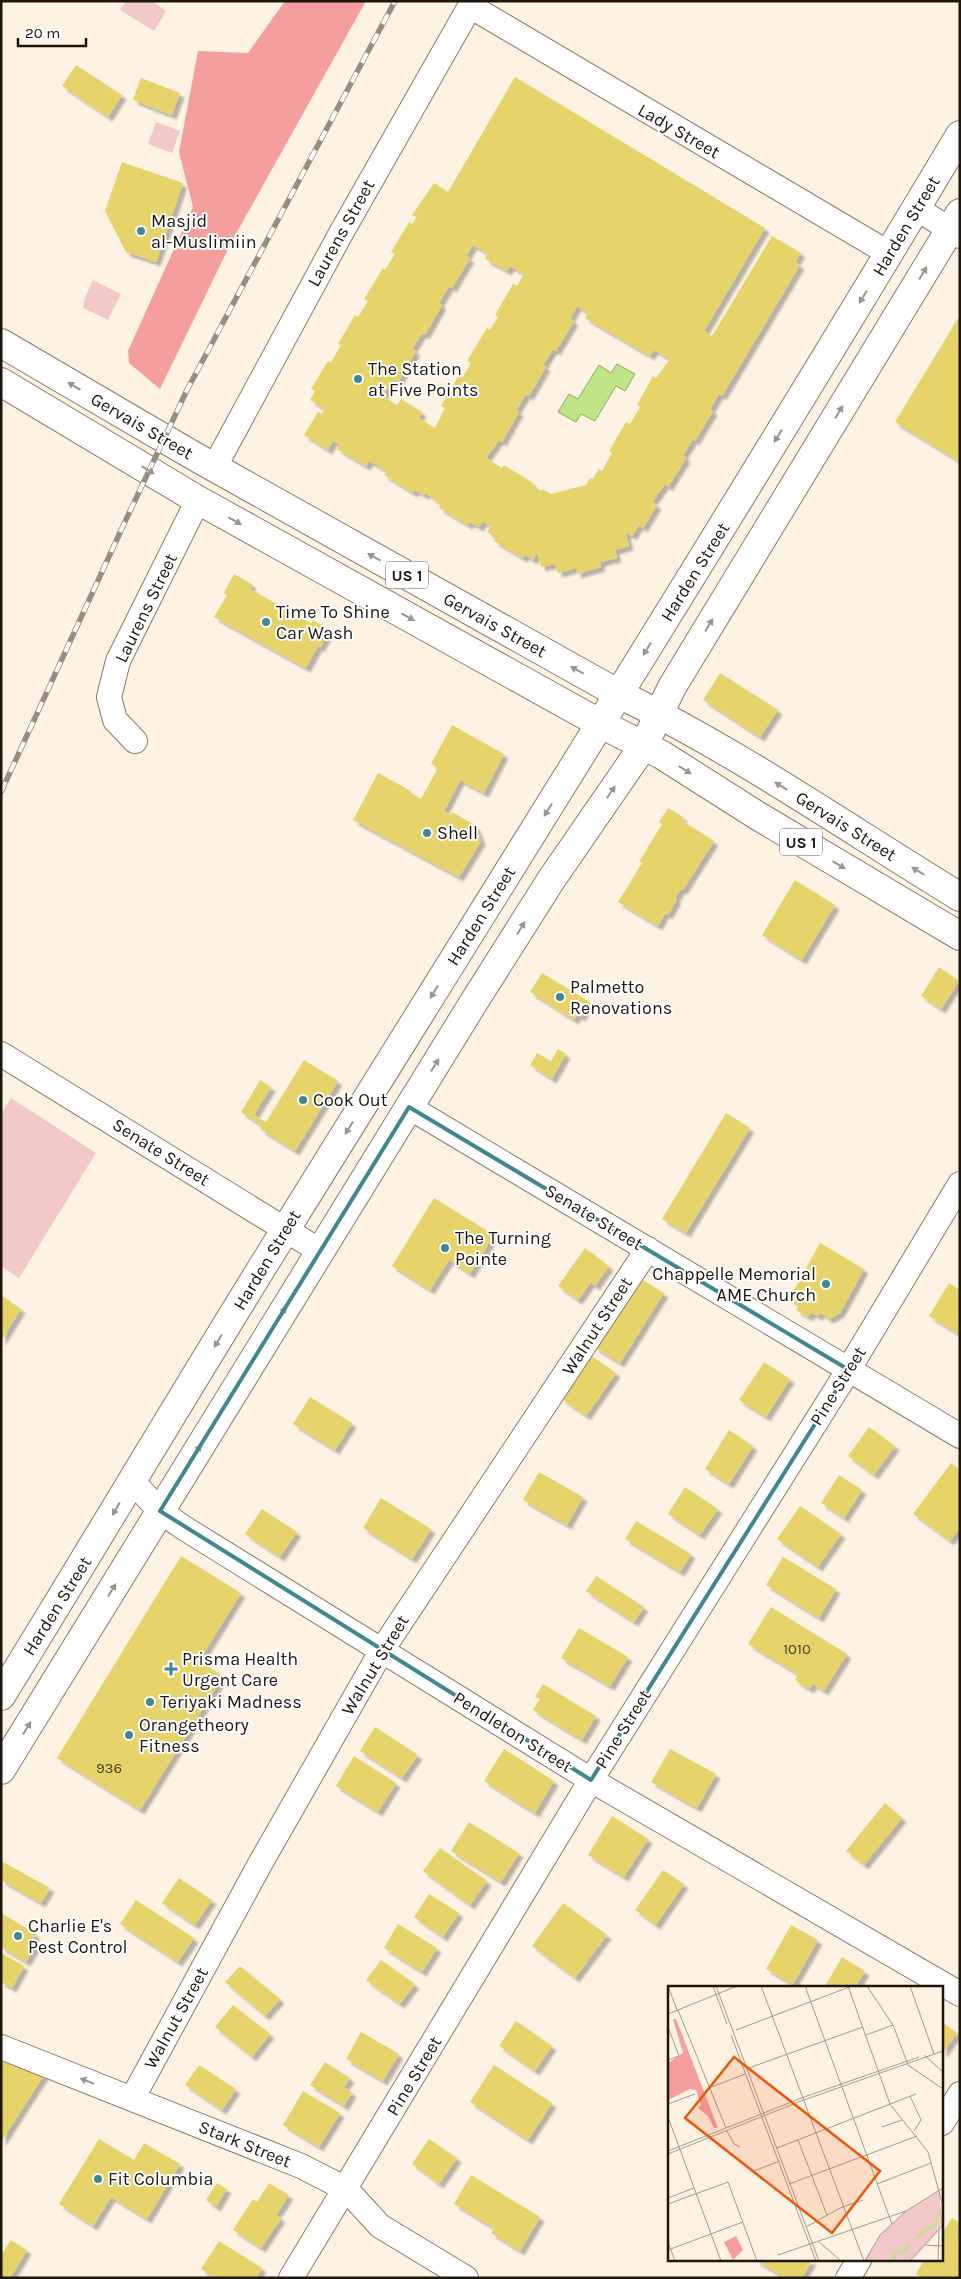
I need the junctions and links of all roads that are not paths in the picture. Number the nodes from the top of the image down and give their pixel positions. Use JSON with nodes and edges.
{"nodes":[{"id":1,"x":471,"y":4,"type":"edge"},
{"id":2,"x":960,"y":135,"type":"edge"},
{"id":3,"x":916,"y":208,"type":"junction"},
{"id":4,"x":956,"y":226,"type":"edge"},
{"id":5,"x":890,"y":254,"type":"junction"},
{"id":6,"x":1,"y":342,"type":"edge"},
{"id":7,"x":1,"y":382,"type":"edge"},
{"id":8,"x":214,"y":468,"type":"junction"},
{"id":9,"x":198,"y":500,"type":"junction"},
{"id":10,"x":619,"y":694,"type":"junction"},
{"id":11,"x":658,"y":713,"type":"junction"},
{"id":12,"x":601,"y":724,"type":"junction"},
{"id":13,"x":134,"y":741,"type":"dead end"},
{"id":14,"x":644,"y":745,"type":"junction"},
{"id":15,"x":960,"y":897,"type":"edge"},
{"id":16,"x":960,"y":936,"type":"edge"},
{"id":17,"x":1,"y":1054,"type":"edge"},
{"id":18,"x":409,"y":1107,"type":"junction"},
{"id":19,"x":960,"y":1184,"type":"edge"},
{"id":20,"x":286,"y":1230,"type":"junction"},
{"id":21,"x":648,"y":1249,"type":"junction"},
{"id":22,"x":320,"y":1251,"type":"junction"},
{"id":23,"x":849,"y":1370,"type":"junction"},
{"id":24,"x":960,"y":1436,"type":"edge"},
{"id":25,"x":132,"y":1481,"type":"junction"},
{"id":26,"x":160,"y":1511,"type":"junction"},
{"id":27,"x":382,"y":1650,"type":"junction"},
{"id":28,"x":1,"y":1696,"type":"edge"},
{"id":29,"x":1,"y":1770,"type":"edge"},
{"id":30,"x":591,"y":1780,"type":"junction"},
{"id":31,"x":960,"y":1994,"type":"edge"},
{"id":32,"x":1,"y":2047,"type":"edge"},
{"id":33,"x":960,"y":2094,"type":"edge"},
{"id":34,"x":132,"y":2099,"type":"junction"},
{"id":35,"x":944,"y":2120,"type":"edge"},
{"id":36,"x":346,"y":2189,"type":"junction"},
{"id":37,"x":858,"y":2262,"type":"edge"},
{"id":38,"x":291,"y":2278,"type":"edge"},
{"id":39,"x":466,"y":2278,"type":"edge"},
{"id":40,"x":848,"y":2278,"type":"edge"}],
"edges":[{"from":1,"to":5,"type":"street","name":"Lady Street"},
{"from":1,"to":8,"type":"street","name":"Laurens Street"},
{"from":2,"to":3,"type":"main road","name":"Harden Street"},
{"from":3,"to":4,"type":"street"},
{"from":3,"to":5,"type":"main road","name":"Harden Street"},
{"from":11,"to":4,"type":"main road","one_way":true},
{"from":5,"to":10,"type":"main road","name":"Harden Street","one_way":true},
{"from":8,"to":6,"type":"main road","name":"Gervais Street","number":"US 1","one_way":true},
{"from":7,"to":9,"type":"main road","name":"Gervais Street","one_way":true},
{"from":10,"to":8,"type":"main road","name":"Gervais Street","number":"US 1","one_way":true},
{"from":9,"to":12,"type":"main road","name":"Gervais Street","one_way":true},
{"from":9,"to":13,"type":"street","name":"Laurens Street"},
{"from":10,"to":11,"type":"main road","name":"Gervais Street","number":"US 1"},
{"from":10,"to":12,"type":"main road","name":"Harden Street"},
{"from":11,"to":14,"type":"main road"},
{"from":15,"to":11,"type":"main road","name":"Gervais Street","number":"US 1","one_way":true},
{"from":12,"to":14,"type":"main road","name":"Gervais Street"},
{"from":12,"to":20,"type":"main road","name":"Harden Street","one_way":true},
{"from":14,"to":16,"type":"main road","name":"Gervais Street","number":"US 1","one_way":true},
{"from":18,"to":14,"type":"main road","one_way":true},
{"from":17,"to":20,"type":"street","name":"Senate Street"},
{"from":18,"to":21,"type":"street","name":"Senate Street"},
{"from":18,"to":22,"type":"main road"},
{"from":19,"to":23,"type":"street","name":"Pine Street"},
{"from":20,"to":22,"type":"street","name":"Senate Street"},
{"from":20,"to":25,"type":"main road","name":"Harden Street","one_way":true},
{"from":21,"to":23,"type":"street","name":"Senate Street"},
{"from":21,"to":27,"type":"street","name":"Walnut Street"},
{"from":26,"to":22,"type":"main road","one_way":true},
{"from":23,"to":24,"type":"street","name":"Senate Street"},
{"from":23,"to":30,"type":"street","name":"Pine Street"},
{"from":25,"to":26,"type":"street","name":"Pendleton Street"},
{"from":25,"to":28,"type":"main road","name":"Harden Street","one_way":true},
{"from":26,"to":27,"type":"street","name":"Pendleton Street"},
{"from":29,"to":26,"type":"main road","one_way":true},
{"from":27,"to":30,"type":"street","name":"Pendleton Street"},
{"from":27,"to":34,"type":"street","name":"Walnut Street"},
{"from":30,"to":31,"type":"street","name":"Pendleton Street"},
{"from":30,"to":36,"type":"street","name":"Pine Street"},
{"from":34,"to":32,"type":"street","name":"Stark Street","one_way":true},
{"from":33,"to":35,"type":"street"},
{"from":34,"to":36,"type":"street","name":"Stark Street"},
{"from":36,"to":38,"type":"street","name":"Pine Street"},
{"from":36,"to":39,"type":"street","name":"Stark Street"},
{"from":37,"to":40,"type":"street"}]}
